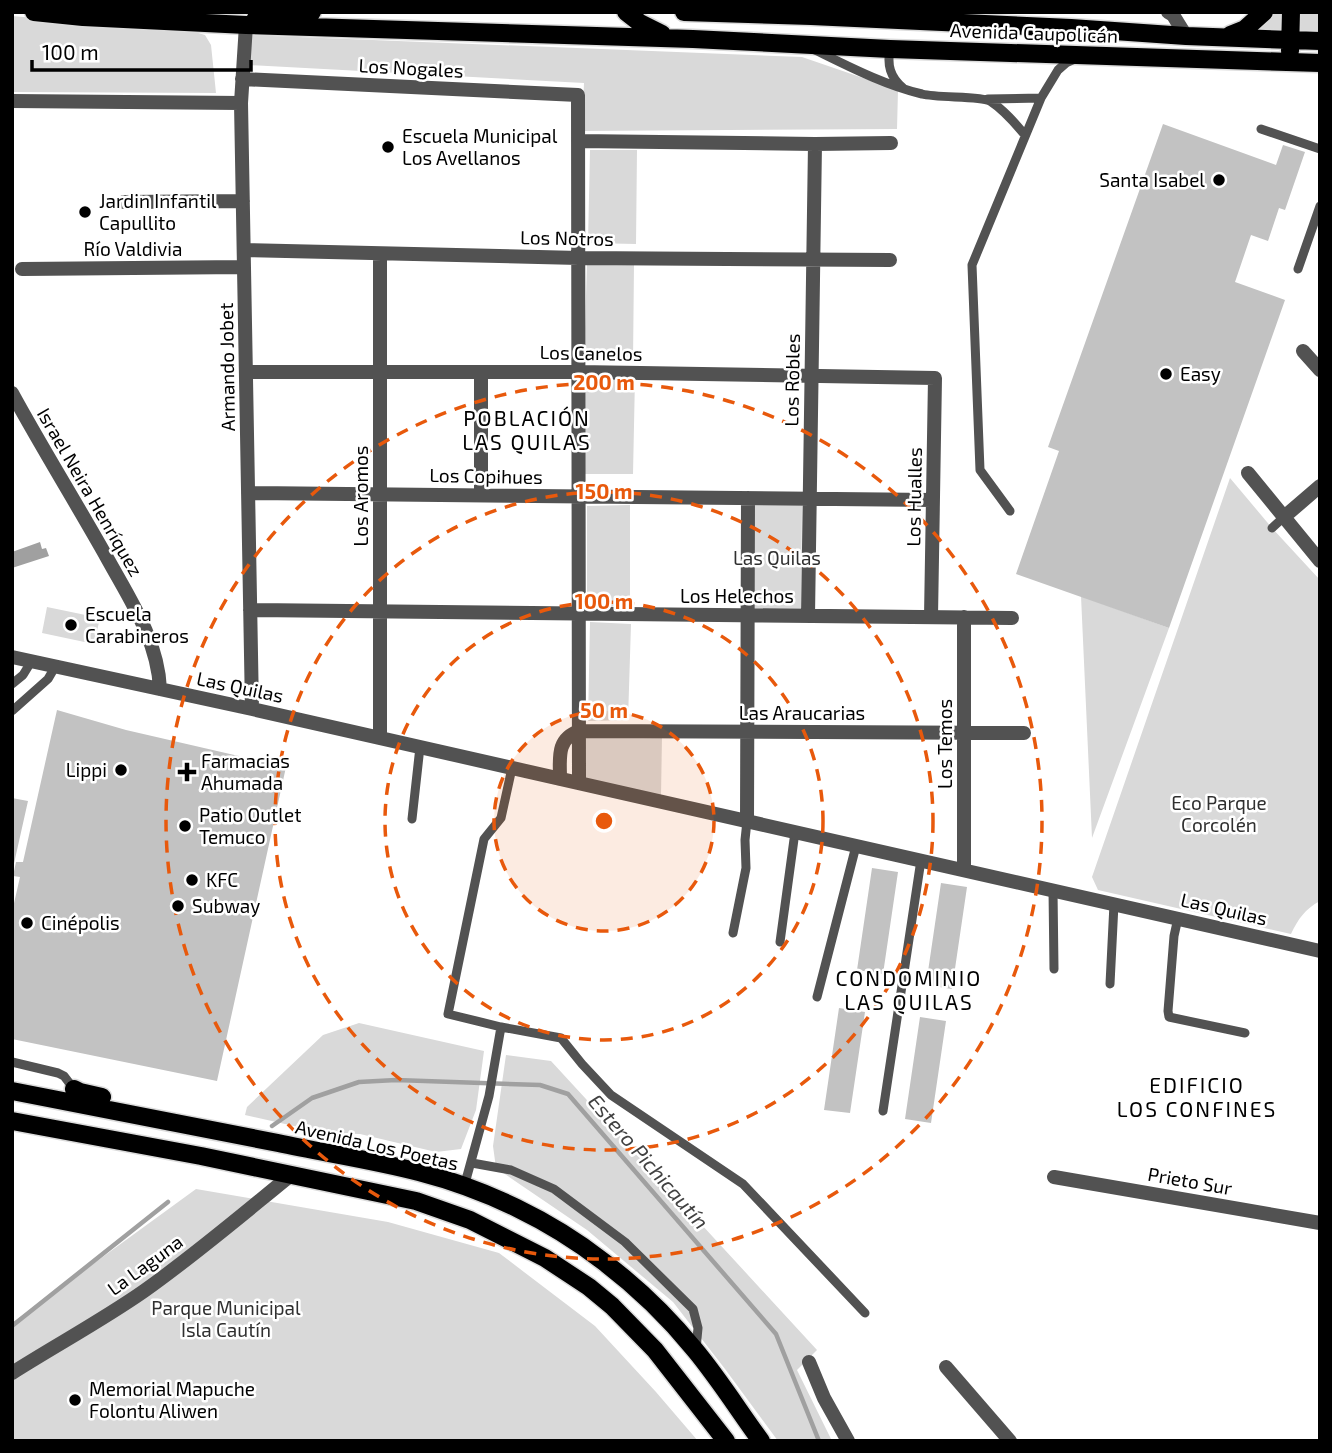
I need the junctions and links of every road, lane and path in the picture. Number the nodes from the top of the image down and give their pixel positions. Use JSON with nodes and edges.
{"nodes":[{"id":1,"x":34,"y":12,"type":"edge"},
{"id":2,"x":312,"y":12,"type":"edge"},
{"id":3,"x":624,"y":12,"type":"edge"},
{"id":4,"x":684,"y":12,"type":"edge"},
{"id":5,"x":1168,"y":12,"type":"edge"},
{"id":6,"x":1264,"y":12,"type":"edge"},
{"id":7,"x":1291,"y":12,"type":"edge"},
{"id":8,"x":817,"y":14,"type":"edge"},
{"id":9,"x":926,"y":22,"type":"junction"},
{"id":10,"x":246,"y":25,"type":"junction"},
{"id":11,"x":587,"y":35,"type":"junction"},
{"id":12,"x":1186,"y":36,"type":"junction"},
{"id":13,"x":685,"y":38,"type":"junction"},
{"id":14,"x":1223,"y":38,"type":"junction"},
{"id":15,"x":1290,"y":40,"type":"junction"},
{"id":16,"x":1320,"y":41,"type":"edge"},
{"id":17,"x":802,"y":44,"type":"junction"},
{"id":18,"x":890,"y":49,"type":"junction"},
{"id":19,"x":1094,"y":55,"type":"junction"},
{"id":20,"x":1289,"y":63,"type":"junction"},
{"id":21,"x":1320,"y":63,"type":"edge"},
{"id":22,"x":242,"y":79,"type":"junction"},
{"id":23,"x":907,"y":90,"type":"junction"},
{"id":24,"x":1041,"y":98,"type":"junction"},
{"id":25,"x":988,"y":99,"type":"junction"},
{"id":26,"x":12,"y":101,"type":"edge"},
{"id":27,"x":241,"y":103,"type":"junction"},
{"id":28,"x":1261,"y":129,"type":"dead end"},
{"id":29,"x":1025,"y":135,"type":"junction"},
{"id":30,"x":578,"y":141,"type":"junction"},
{"id":31,"x":891,"y":143,"type":"dead end"},
{"id":32,"x":815,"y":144,"type":"junction"},
{"id":33,"x":1320,"y":149,"type":"edge"},
{"id":34,"x":243,"y":201,"type":"junction"},
{"id":35,"x":124,"y":202,"type":"dead end"},
{"id":36,"x":1320,"y":206,"type":"edge"},
{"id":37,"x":244,"y":250,"type":"junction"},
{"id":38,"x":380,"y":254,"type":"junction"},
{"id":39,"x":579,"y":258,"type":"junction"},
{"id":40,"x":813,"y":258,"type":"junction"},
{"id":41,"x":890,"y":260,"type":"dead end"},
{"id":42,"x":244,"y":267,"type":"junction"},
{"id":43,"x":22,"y":269,"type":"dead end"},
{"id":44,"x":1297,"y":269,"type":"dead end"},
{"id":45,"x":1303,"y":351,"type":"dead end"},
{"id":46,"x":1320,"y":370,"type":"edge"},
{"id":47,"x":381,"y":371,"type":"junction"},
{"id":48,"x":246,"y":372,"type":"junction"},
{"id":49,"x":481,"y":372,"type":"junction"},
{"id":50,"x":579,"y":372,"type":"junction"},
{"id":51,"x":812,"y":376,"type":"junction"},
{"id":52,"x":935,"y":378,"type":"joint"},
{"id":53,"x":12,"y":393,"type":"edge"},
{"id":54,"x":1248,"y":473,"type":"dead end"},
{"id":55,"x":1320,"y":486,"type":"edge"},
{"id":56,"x":248,"y":493,"type":"junction"},
{"id":57,"x":380,"y":494,"type":"junction"},
{"id":58,"x":481,"y":495,"type":"junction"},
{"id":59,"x":579,"y":497,"type":"junction"},
{"id":60,"x":748,"y":498,"type":"junction"},
{"id":61,"x":810,"y":499,"type":"junction"},
{"id":62,"x":932,"y":500,"type":"junction"},
{"id":63,"x":1010,"y":511,"type":"dead end"},
{"id":64,"x":1284,"y":517,"type":"junction"},
{"id":65,"x":1272,"y":528,"type":"dead end"},
{"id":66,"x":1320,"y":561,"type":"edge"},
{"id":67,"x":250,"y":610,"type":"junction"},
{"id":68,"x":380,"y":611,"type":"junction"},
{"id":69,"x":579,"y":614,"type":"junction"},
{"id":70,"x":748,"y":615,"type":"junction"},
{"id":71,"x":808,"y":616,"type":"junction"},
{"id":72,"x":931,"y":617,"type":"junction"},
{"id":73,"x":964,"y":617,"type":"junction"},
{"id":74,"x":1012,"y":618,"type":"dead end"},
{"id":75,"x":12,"y":657,"type":"edge"},
{"id":76,"x":32,"y":662,"type":"junction"},
{"id":77,"x":55,"y":667,"type":"junction"},
{"id":78,"x":12,"y":684,"type":"edge"},
{"id":79,"x":160,"y":689,"type":"junction"},
{"id":80,"x":252,"y":709,"type":"junction"},
{"id":81,"x":12,"y":710,"type":"edge"},
{"id":82,"x":579,"y":731,"type":"junction"},
{"id":83,"x":747,"y":732,"type":"junction"},
{"id":84,"x":964,"y":733,"type":"junction"},
{"id":85,"x":1024,"y":733,"type":"dead end"},
{"id":86,"x":380,"y":738,"type":"junction"},
{"id":87,"x":421,"y":747,"type":"junction"},
{"id":88,"x":512,"y":768,"type":"junction"},
{"id":89,"x":560,"y":779,"type":"junction"},
{"id":90,"x":579,"y":783,"type":"junction"},
{"id":91,"x":412,"y":819,"type":"dead end"},
{"id":92,"x":747,"y":821,"type":"junction"},
{"id":93,"x":795,"y":832,"type":"junction"},
{"id":94,"x":856,"y":846,"type":"junction"},
{"id":95,"x":921,"y":860,"type":"junction"},
{"id":96,"x":964,"y":870,"type":"junction"},
{"id":97,"x":1053,"y":890,"type":"junction"},
{"id":98,"x":1114,"y":904,"type":"junction"},
{"id":99,"x":1178,"y":918,"type":"junction"},
{"id":100,"x":733,"y":933,"type":"dead end"},
{"id":101,"x":780,"y":942,"type":"dead end"},
{"id":102,"x":1320,"y":951,"type":"edge"},
{"id":103,"x":1054,"y":969,"type":"dead end"},
{"id":104,"x":1110,"y":984,"type":"dead end"},
{"id":105,"x":817,"y":997,"type":"dead end"},
{"id":106,"x":501,"y":1027,"type":"junction"},
{"id":107,"x":1245,"y":1033,"type":"dead end"},
{"id":108,"x":12,"y":1062,"type":"edge"},
{"id":109,"x":74,"y":1089,"type":"joint"},
{"id":110,"x":12,"y":1091,"type":"edge"},
{"id":111,"x":883,"y":1111,"type":"dead end"},
{"id":112,"x":12,"y":1121,"type":"edge"},
{"id":113,"x":205,"y":1128,"type":"junction"},
{"id":114,"x":472,"y":1163,"type":"junction"},
{"id":115,"x":291,"y":1175,"type":"junction"},
{"id":116,"x":1054,"y":1178,"type":"dead end"},
{"id":117,"x":464,"y":1187,"type":"junction"},
{"id":118,"x":1320,"y":1223,"type":"edge"},
{"id":119,"x":865,"y":1313,"type":"dead end"},
{"id":120,"x":696,"y":1351,"type":"junction"},
{"id":121,"x":809,"y":1362,"type":"dead end"},
{"id":122,"x":946,"y":1367,"type":"dead end"},
{"id":123,"x":12,"y":1373,"type":"edge"},
{"id":124,"x":726,"y":1441,"type":"edge"},
{"id":125,"x":761,"y":1441,"type":"edge"},
{"id":126,"x":848,"y":1441,"type":"edge"},
{"id":127,"x":1010,"y":1441,"type":"edge"}],
"edges":[{"from":1,"to":10,"type":"main road","name":"Avenida Caupolicán"},
{"from":2,"to":10,"type":"main road"},
{"from":3,"to":11,"type":"main road"},
{"from":3,"to":13,"type":"main road"},
{"from":4,"to":8,"type":"main road","name":"Avenida Caupolicán"},
{"from":5,"to":12,"type":"street"},
{"from":6,"to":14,"type":"main road"},
{"from":7,"to":15,"type":"main road"},
{"from":8,"to":9,"type":"main road","name":"Avenida Caupolicán"},
{"from":9,"to":12,"type":"main road","name":"Avenida Caupolicán"},
{"from":9,"to":18,"type":"main road"},
{"from":10,"to":11,"type":"main road","name":"Avenida Caupolicán"},
{"from":10,"to":22,"type":"street","name":"Armando Jobet"},
{"from":11,"to":13,"type":"main road","name":"Avenida Caupolicán"},
{"from":12,"to":14,"type":"main road","name":"Avenida Caupolicán"},
{"from":13,"to":17,"type":"main road","name":"Avenida Caupolicán"},
{"from":14,"to":15,"type":"main road","name":"Avenida Caupolicán"},
{"from":15,"to":16,"type":"main road","name":"Avenida Caupolicán"},
{"from":15,"to":20,"type":"main road"},
{"from":17,"to":18,"type":"main road","name":"Avenida Caupolicán"},
{"from":17,"to":23,"type":"lane"},
{"from":18,"to":19,"type":"main road","name":"Avenida Caupolicán"},
{"from":18,"to":23,"type":"lane"},
{"from":19,"to":20,"type":"main road","name":"Avenida Caupolicán"},
{"from":19,"to":24,"type":"lane"},
{"from":20,"to":21,"type":"main road","name":"Avenida Caupolicán"},
{"from":22,"to":27,"type":"street","name":"Armando Jobet"},
{"from":22,"to":30,"type":"street","name":"Los Nogales"},
{"from":23,"to":25,"type":"lane"},
{"from":24,"to":25,"type":"lane"},
{"from":24,"to":29,"type":"lane"},
{"from":25,"to":29,"type":"lane"},
{"from":26,"to":27,"type":"street"},
{"from":27,"to":34,"type":"street","name":"Armando Jobet"},
{"from":28,"to":33,"type":"lane"},
{"from":29,"to":63,"type":"lane"},
{"from":30,"to":32,"type":"street"},
{"from":30,"to":39,"type":"street"},
{"from":31,"to":32,"type":"street"},
{"from":32,"to":40,"type":"street","name":"Los Robles"},
{"from":34,"to":35,"type":"street"},
{"from":34,"to":37,"type":"street","name":"Armando Jobet"},
{"from":36,"to":44,"type":"lane"},
{"from":37,"to":38,"type":"street","name":"Los Notros"},
{"from":37,"to":42,"type":"street","name":"Armando Jobet"},
{"from":38,"to":39,"type":"street","name":"Los Notros"},
{"from":38,"to":47,"type":"street","name":"Los Aromos"},
{"from":39,"to":40,"type":"street","name":"Los Notros"},
{"from":39,"to":50,"type":"street"},
{"from":40,"to":41,"type":"street","name":"Los Notros"},
{"from":40,"to":51,"type":"street","name":"Los Robles"},
{"from":42,"to":43,"type":"street","name":"Río Valdivia"},
{"from":42,"to":48,"type":"street","name":"Armando Jobet"},
{"from":45,"to":46,"type":"street"},
{"from":47,"to":48,"type":"street","name":"Los Canelos"},
{"from":47,"to":49,"type":"street","name":"Los Canelos"},
{"from":47,"to":57,"type":"street","name":"Los Aromos"},
{"from":48,"to":56,"type":"street","name":"Armando Jobet"},
{"from":49,"to":50,"type":"street","name":"Los Canelos"},
{"from":49,"to":58,"type":"street"},
{"from":50,"to":51,"type":"street","name":"Los Canelos"},
{"from":50,"to":59,"type":"street"},
{"from":51,"to":52,"type":"street","name":"Los Canelos"},
{"from":51,"to":61,"type":"street","name":"Los Robles"},
{"from":52,"to":62,"type":"street","name":"Los Hualles"},
{"from":53,"to":79,"type":"street","name":"Israel Neira Henríquez"},
{"from":54,"to":64,"type":"street"},
{"from":55,"to":64,"type":"street"},
{"from":56,"to":57,"type":"street","name":"Los Copihues"},
{"from":56,"to":67,"type":"street","name":"Armando Jobet"},
{"from":57,"to":58,"type":"street","name":"Los Copihues"},
{"from":57,"to":68,"type":"street","name":"Los Aromos"},
{"from":58,"to":59,"type":"street","name":"Los Copihues"},
{"from":59,"to":60,"type":"street","name":"Los Copihues"},
{"from":59,"to":69,"type":"street"},
{"from":60,"to":61,"type":"street","name":"Los Copihues"},
{"from":60,"to":70,"type":"street"},
{"from":61,"to":62,"type":"street","name":"Los Copihues"},
{"from":61,"to":71,"type":"street","name":"Los Robles"},
{"from":62,"to":72,"type":"street","name":"Los Hualles"},
{"from":64,"to":65,"type":"lane"},
{"from":64,"to":66,"type":"street"},
{"from":67,"to":68,"type":"street","name":"Los Helechos"},
{"from":67,"to":80,"type":"street","name":"Armando Jobet"},
{"from":68,"to":69,"type":"street","name":"Los Helechos"},
{"from":68,"to":86,"type":"street","name":"Los Aromos"},
{"from":69,"to":70,"type":"street","name":"Los Helechos"},
{"from":69,"to":82,"type":"street"},
{"from":70,"to":71,"type":"street","name":"Los Helechos"},
{"from":70,"to":83,"type":"street"},
{"from":71,"to":72,"type":"street","name":"Los Helechos"},
{"from":72,"to":73,"type":"street","name":"Los Helechos"},
{"from":73,"to":74,"type":"street","name":"Los Helechos"},
{"from":73,"to":84,"type":"street","name":"Los Temos"},
{"from":75,"to":76,"type":"street","name":"Las Quilas"},
{"from":76,"to":77,"type":"street","name":"Las Quilas"},
{"from":76,"to":78,"type":"lane"},
{"from":77,"to":79,"type":"street","name":"Las Quilas"},
{"from":77,"to":81,"type":"lane"},
{"from":79,"to":80,"type":"street","name":"Las Quilas"},
{"from":80,"to":86,"type":"street","name":"Las Quilas"},
{"from":82,"to":83,"type":"street","name":"Las Araucarias"},
{"from":82,"to":89,"type":"street"},
{"from":82,"to":90,"type":"street"},
{"from":83,"to":84,"type":"street","name":"Las Araucarias"},
{"from":83,"to":92,"type":"street"},
{"from":84,"to":85,"type":"street","name":"Las Araucarias"},
{"from":84,"to":96,"type":"street","name":"Los Temos"},
{"from":86,"to":87,"type":"street","name":"Las Quilas"},
{"from":87,"to":88,"type":"street","name":"Las Quilas"},
{"from":87,"to":91,"type":"lane"},
{"from":88,"to":89,"type":"street","name":"Las Quilas"},
{"from":88,"to":106,"type":"lane"},
{"from":89,"to":90,"type":"street","name":"Las Quilas"},
{"from":90,"to":92,"type":"street","name":"Las Quilas"},
{"from":92,"to":93,"type":"street","name":"Las Quilas"},
{"from":92,"to":100,"type":"lane"},
{"from":93,"to":94,"type":"street","name":"Las Quilas"},
{"from":93,"to":101,"type":"lane"},
{"from":94,"to":95,"type":"street","name":"Las Quilas"},
{"from":94,"to":105,"type":"lane"},
{"from":95,"to":96,"type":"street","name":"Las Quilas"},
{"from":95,"to":111,"type":"lane"},
{"from":96,"to":97,"type":"street","name":"Las Quilas"},
{"from":97,"to":98,"type":"street","name":"Las Quilas"},
{"from":97,"to":103,"type":"lane"},
{"from":98,"to":99,"type":"street","name":"Las Quilas"},
{"from":98,"to":104,"type":"lane"},
{"from":99,"to":102,"type":"street","name":"Las Quilas"},
{"from":99,"to":107,"type":"lane"},
{"from":106,"to":114,"type":"lane"},
{"from":106,"to":119,"type":"lane"},
{"from":108,"to":109,"type":"lane"},
{"from":109,"to":113,"type":"main road"},
{"from":110,"to":113,"type":"main road","name":"Avenida Los Poetas"},
{"from":112,"to":115,"type":"main road"},
{"from":113,"to":117,"type":"main road","name":"Avenida Los Poetas"},
{"from":114,"to":117,"type":"lane"},
{"from":114,"to":120,"type":"lane"},
{"from":115,"to":123,"type":"street","name":"La Laguna"},
{"from":115,"to":124,"type":"main road"},
{"from":116,"to":118,"type":"street","name":"Prieto Sur"},
{"from":117,"to":120,"type":"main road","name":"Avenida Los Poetas"},
{"from":120,"to":125,"type":"main road","name":"Avenida Los Poetas"},
{"from":121,"to":126,"type":"street"},
{"from":122,"to":127,"type":"street"}]}
